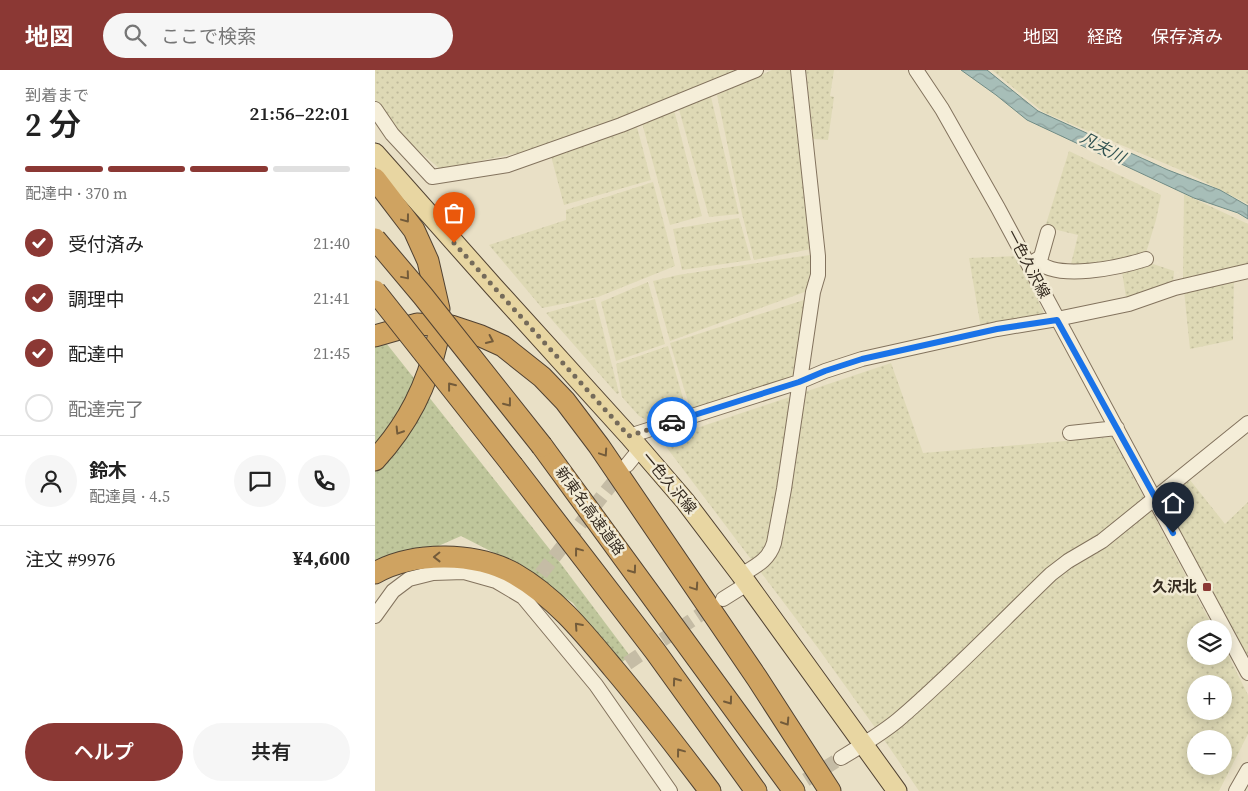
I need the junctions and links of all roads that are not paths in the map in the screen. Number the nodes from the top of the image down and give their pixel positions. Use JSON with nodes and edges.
{"nodes":[{"id":1,"x":756,"y":70,"type":"edge"},
{"id":2,"x":798,"y":70,"type":"edge"},
{"id":3,"x":916,"y":70,"type":"edge"},
{"id":4,"x":375,"y":109,"type":"edge"},
{"id":5,"x":375,"y":153,"type":"edge"},
{"id":6,"x":376,"y":180,"type":"edge"},
{"id":7,"x":1048,"y":232,"type":"dead end"},
{"id":8,"x":375,"y":239,"type":"edge"},
{"id":9,"x":1146,"y":259,"type":"dead end"},
{"id":10,"x":1032,"y":262,"type":"junction"},
{"id":11,"x":1248,"y":271,"type":"edge"},
{"id":12,"x":375,"y":291,"type":"edge"},
{"id":13,"x":439,"y":309,"type":"dead end"},
{"id":14,"x":1057,"y":320,"type":"junction"},
{"id":15,"x":375,"y":336,"type":"edge"},
{"id":16,"x":438,"y":338,"type":"dead end"},
{"id":17,"x":799,"y":382,"type":"junction"},
{"id":18,"x":1248,"y":423,"type":"edge"},
{"id":19,"x":1117,"y":428,"type":"junction"},
{"id":20,"x":1070,"y":432,"type":"dead end"},
{"id":21,"x":635,"y":442,"type":"junction"},
{"id":22,"x":375,"y":460,"type":"edge"},
{"id":23,"x":627,"y":466,"type":"tunnel mouth"},
{"id":24,"x":1156,"y":499,"type":"junction"},
{"id":25,"x":375,"y":573,"type":"edge"},
{"id":26,"x":744,"y":579,"type":"junction"},
{"id":27,"x":723,"y":599,"type":"tunnel mouth"},
{"id":28,"x":375,"y":616,"type":"edge"},
{"id":29,"x":1248,"y":673,"type":"edge"},
{"id":30,"x":609,"y":676,"type":"tunnel mouth"},
{"id":31,"x":596,"y":686,"type":"junction"},
{"id":32,"x":862,"y":745,"type":"junction"},
{"id":33,"x":841,"y":758,"type":"tunnel mouth"},
{"id":34,"x":1248,"y":770,"type":"edge"},
{"id":35,"x":661,"y":778,"type":"junction"},
{"id":36,"x":655,"y":791,"type":"edge"},
{"id":37,"x":670,"y":791,"type":"edge"},
{"id":38,"x":710,"y":791,"type":"edge"},
{"id":39,"x":756,"y":791,"type":"edge"},
{"id":40,"x":794,"y":791,"type":"edge"},
{"id":41,"x":830,"y":791,"type":"edge"},
{"id":42,"x":897,"y":791,"type":"edge"},
{"id":43,"x":1236,"y":791,"type":"edge"}],
"edges":[{"from":1,"to":4,"type":"street"},
{"from":2,"to":17,"type":"street"},
{"from":3,"to":10,"type":"street","name":"一色久沢線"},
{"from":5,"to":21,"type":"main road","name":"一色久沢線"},
{"from":6,"to":13,"type":"highway","one_way":true},
{"from":7,"to":10,"type":"street"},
{"from":8,"to":40,"type":"highway","name":"新東名高速道路","one_way":true,"bridge":true},
{"from":9,"to":10,"type":"street"},
{"from":10,"to":14,"type":"street","name":"一色久沢線"},
{"from":11,"to":14,"type":"street"},
{"from":39,"to":12,"type":"highway","one_way":true,"bridge":true},
{"from":14,"to":17,"type":"street"},
{"from":14,"to":19,"type":"street","name":"一色久沢線"},
{"from":15,"to":41,"type":"highway","one_way":true},
{"from":16,"to":22,"type":"highway","one_way":true},
{"from":17,"to":21,"type":"street"},
{"from":17,"to":26,"type":"street"},
{"from":18,"to":24,"type":"street"},
{"from":19,"to":20,"type":"street"},
{"from":19,"to":24,"type":"street","name":"一色久沢線"},
{"from":21,"to":23,"type":"street"},
{"from":21,"to":26,"type":"main road","name":"一色久沢線"},
{"from":24,"to":29,"type":"street","name":"一色久沢線"},
{"from":24,"to":32,"type":"street"},
{"from":38,"to":25,"type":"highway","one_way":true},
{"from":26,"to":27,"type":"street"},
{"from":26,"to":32,"type":"main road","name":"一色久沢線"},
{"from":28,"to":31,"type":"street"},
{"from":30,"to":31,"type":"street"},
{"from":31,"to":35,"type":"street"},
{"from":32,"to":33,"type":"street"},
{"from":32,"to":42,"type":"main road","name":"一色久沢線"},
{"from":34,"to":43,"type":"street"},
{"from":35,"to":36,"type":"street"},
{"from":35,"to":37,"type":"street"}]}
